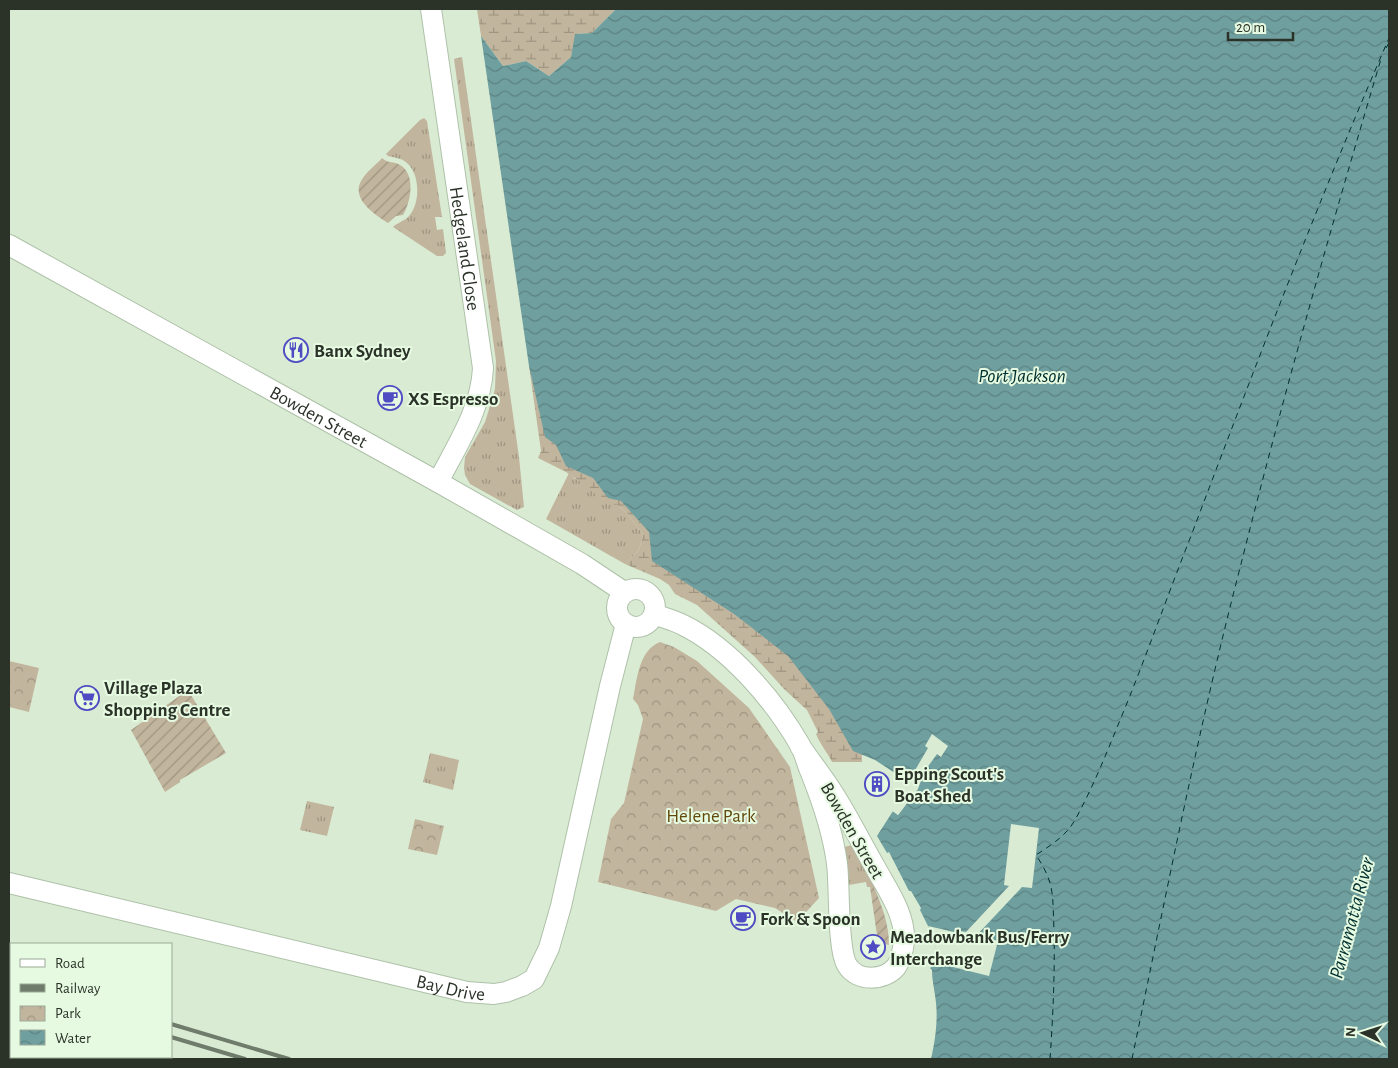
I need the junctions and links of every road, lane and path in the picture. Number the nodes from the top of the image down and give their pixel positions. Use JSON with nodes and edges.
{"nodes":[{"id":1,"x":431,"y":9,"type":"edge"},
{"id":2,"x":9,"y":245,"type":"edge"},
{"id":3,"x":438,"y":482,"type":"junction"},
{"id":4,"x":624,"y":592,"type":"junction"},
{"id":5,"x":654,"y":614,"type":"junction"},
{"id":6,"x":626,"y":624,"type":"junction"},
{"id":7,"x":800,"y":746,"type":"junction"},
{"id":8,"x":9,"y":883,"type":"edge"}],
"edges":[{"from":1,"to":3,"type":"street","name":"Hedgeland Close"},
{"from":2,"to":3,"type":"street","name":"Bowden Street"},
{"from":3,"to":4,"type":"street","name":"Bowden Street"},
{"from":4,"to":5,"type":"street"},
{"from":4,"to":6,"type":"street"},
{"from":5,"to":6,"type":"street"},
{"from":5,"to":7,"type":"street"},
{"from":6,"to":8,"type":"street","name":"Bay Drive"},
{"from":7,"to":7,"type":"street","name":"Bowden Street"}]}
